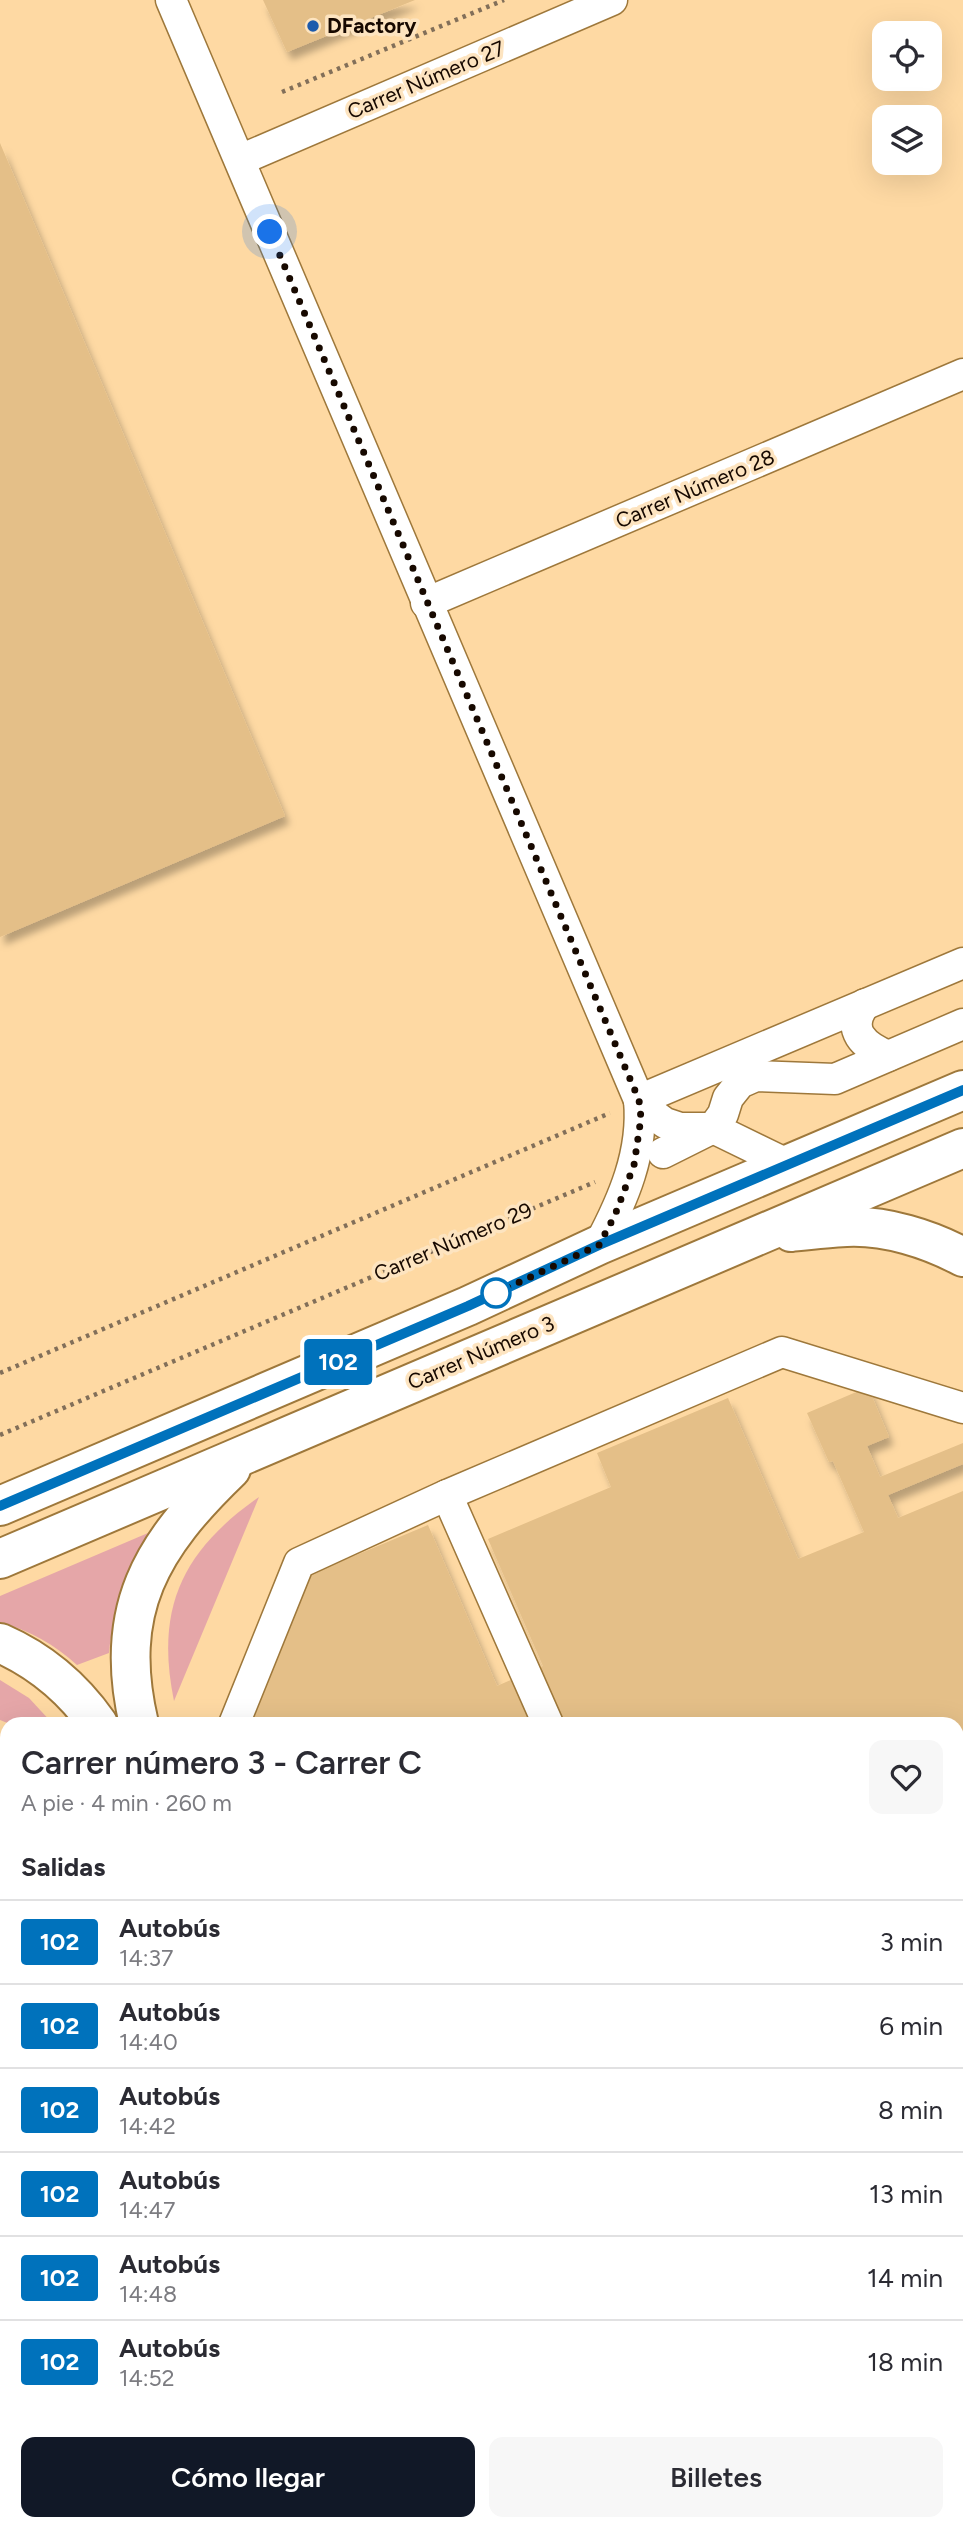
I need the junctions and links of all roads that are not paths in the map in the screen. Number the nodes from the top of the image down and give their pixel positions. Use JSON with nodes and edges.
{"nodes":[{"id":1,"x":171,"y":0,"type":"edge"},
{"id":2,"x":612,"y":0,"type":"edge"},
{"id":3,"x":240,"y":160,"type":"junction"},
{"id":4,"x":963,"y":374,"type":"edge"},
{"id":5,"x":426,"y":603,"type":"junction"},
{"id":6,"x":963,"y":963,"type":"edge"},
{"id":7,"x":865,"y":1004,"type":"junction"},
{"id":8,"x":963,"y":1024,"type":"edge"},
{"id":9,"x":888,"y":1055,"type":"junction"},
{"id":10,"x":963,"y":1090,"type":"edge"},
{"id":11,"x":639,"y":1100,"type":"junction"},
{"id":12,"x":713,"y":1128,"type":"junction"},
{"id":13,"x":963,"y":1148,"type":"edge"},
{"id":14,"x":663,"y":1153,"type":"dead end"},
{"id":15,"x":789,"y":1164,"type":"junction"},
{"id":16,"x":754,"y":1235,"type":"junction"},
{"id":17,"x":599,"y":1245,"type":"junction"},
{"id":18,"x":963,"y":1257,"type":"edge"},
{"id":19,"x":963,"y":1408,"type":"edge"},
{"id":20,"x":247,"y":1454,"type":"junction"},
{"id":21,"x":447,"y":1495,"type":"junction"},
{"id":22,"x":0,"y":1506,"type":"edge"},
{"id":23,"x":0,"y":1559,"type":"edge"},
{"id":24,"x":0,"y":1643,"type":"edge"},
{"id":25,"x":93,"y":1717,"type":"edge"},
{"id":26,"x":137,"y":1717,"type":"edge"},
{"id":27,"x":237,"y":1717,"type":"edge"},
{"id":28,"x":545,"y":1717,"type":"edge"}],
"edges":[{"from":1,"to":3,"type":"street"},
{"from":2,"to":3,"type":"street","name":"Carrer Número 27"},
{"from":3,"to":5,"type":"street"},
{"from":4,"to":5,"type":"street","name":"Carrer Número 28"},
{"from":5,"to":11,"type":"street"},
{"from":6,"to":7,"type":"street"},
{"from":7,"to":9,"type":"street"},
{"from":7,"to":11,"type":"street"},
{"from":8,"to":9,"type":"street"},
{"from":9,"to":12,"type":"street"},
{"from":10,"to":15,"type":"main road"},
{"from":11,"to":12,"type":"street"},
{"from":11,"to":17,"type":"street"},
{"from":12,"to":14,"type":"street"},
{"from":12,"to":15,"type":"street"},
{"from":13,"to":16,"type":"main road","name":"Carrer Número 3"},
{"from":15,"to":17,"type":"main road"},
{"from":16,"to":18,"type":"main road"},
{"from":16,"to":20,"type":"main road","name":"Carrer Número 3"},
{"from":17,"to":22,"type":"main road"},
{"from":19,"to":21,"type":"street"},
{"from":20,"to":23,"type":"main road","name":"Carrer Número 3"},
{"from":20,"to":26,"type":"main road"},
{"from":21,"to":27,"type":"street"},
{"from":21,"to":28,"type":"street"},
{"from":24,"to":25,"type":"main road"}]}
